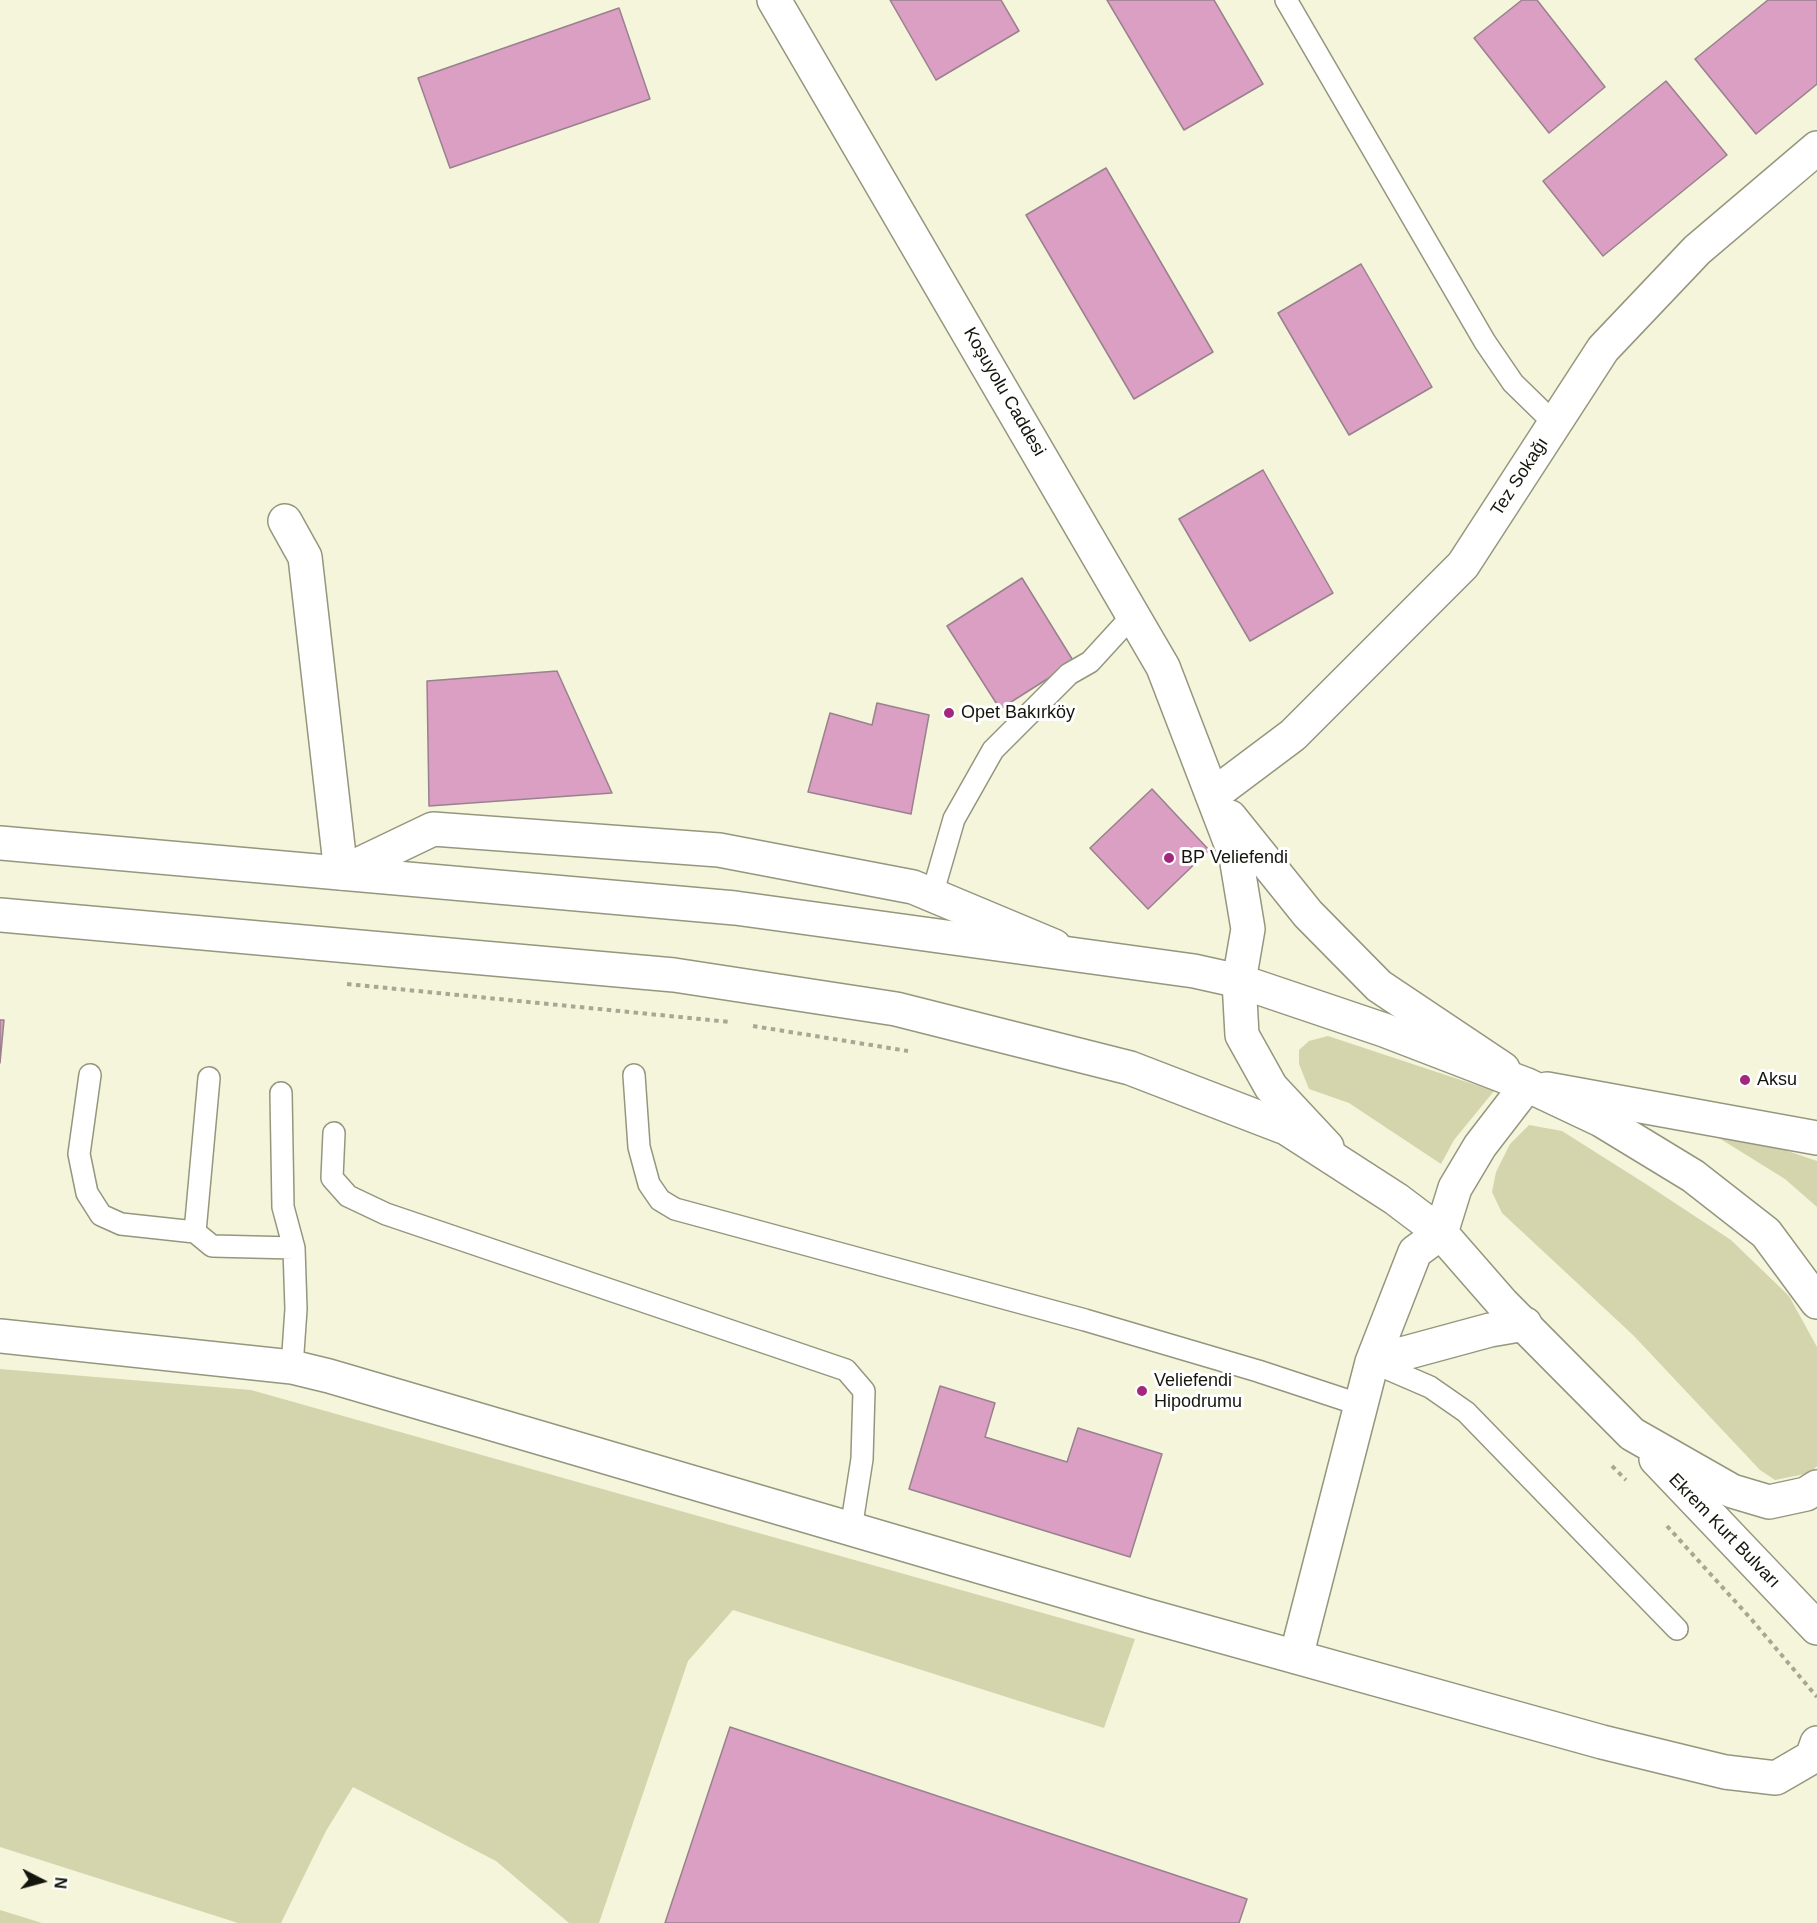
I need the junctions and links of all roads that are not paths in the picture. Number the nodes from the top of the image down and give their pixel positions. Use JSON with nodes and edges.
{"nodes":[{"id":1,"x":774,"y":0,"type":"edge"},
{"id":2,"x":1286,"y":0,"type":"edge"},
{"id":3,"x":1817,"y":148,"type":"edge"},
{"id":4,"x":1554,"y":423,"type":"junction"},
{"id":5,"x":285,"y":520,"type":"dead end"},
{"id":6,"x":1133,"y":615,"type":"junction"},
{"id":7,"x":1213,"y":795,"type":"junction"},
{"id":8,"x":0,"y":843,"type":"edge"},
{"id":9,"x":341,"y":873,"type":"junction"},
{"id":10,"x":932,"y":895,"type":"junction"},
{"id":11,"x":0,"y":915,"type":"edge"},
{"id":12,"x":1077,"y":956,"type":"junction"},
{"id":13,"x":1239,"y":981,"type":"junction"},
{"id":14,"x":90,"y":1075,"type":"dead end"},
{"id":15,"x":634,"y":1075,"type":"dead end"},
{"id":16,"x":209,"y":1078,"type":"dead end"},
{"id":17,"x":1527,"y":1085,"type":"junction"},
{"id":18,"x":281,"y":1093,"type":"dead end"},
{"id":19,"x":334,"y":1133,"type":"dead end"},
{"id":20,"x":1817,"y":1138,"type":"edge"},
{"id":21,"x":1343,"y":1165,"type":"junction"},
{"id":22,"x":195,"y":1232,"type":"junction"},
{"id":23,"x":1441,"y":1233,"type":"junction"},
{"id":24,"x":294,"y":1248,"type":"junction"},
{"id":25,"x":1817,"y":1302,"type":"edge"},
{"id":26,"x":1525,"y":1324,"type":"junction"},
{"id":27,"x":0,"y":1336,"type":"edge"},
{"id":28,"x":1372,"y":1362,"type":"junction"},
{"id":29,"x":292,"y":1367,"type":"junction"},
{"id":30,"x":1361,"y":1405,"type":"junction"},
{"id":31,"x":1632,"y":1434,"type":"junction"},
{"id":32,"x":1817,"y":1487,"type":"edge"},
{"id":33,"x":851,"y":1529,"type":"junction"},
{"id":34,"x":1817,"y":1628,"type":"edge"},
{"id":35,"x":1677,"y":1629,"type":"dead end"},
{"id":36,"x":1296,"y":1657,"type":"junction"},
{"id":37,"x":1817,"y":1743,"type":"edge"}],
"edges":[{"from":1,"to":6,"type":"street","name":"Koşuyolu Caddesi"},
{"from":2,"to":4,"type":"lane"},
{"from":3,"to":4,"type":"street","name":"Tez Sokağı"},
{"from":4,"to":7,"type":"street","name":"Tez Sokağı"},
{"from":5,"to":9,"type":"street"},
{"from":6,"to":7,"type":"street","name":"Koşuyolu Caddesi"},
{"from":6,"to":10,"type":"lane"},
{"from":7,"to":13,"type":"street","name":"Koşuyolu Caddesi"},
{"from":7,"to":17,"type":"street"},
{"from":8,"to":9,"type":"street"},
{"from":9,"to":10,"type":"street"},
{"from":9,"to":12,"type":"street"},
{"from":10,"to":12,"type":"street"},
{"from":11,"to":21,"type":"street"},
{"from":12,"to":13,"type":"street"},
{"from":13,"to":17,"type":"street"},
{"from":13,"to":21,"type":"street","name":"Koşuyolu Caddesi"},
{"from":14,"to":22,"type":"lane"},
{"from":15,"to":30,"type":"lane"},
{"from":16,"to":22,"type":"lane"},
{"from":17,"to":20,"type":"street"},
{"from":17,"to":23,"type":"street"},
{"from":17,"to":25,"type":"street"},
{"from":18,"to":24,"type":"lane"},
{"from":19,"to":33,"type":"lane"},
{"from":21,"to":23,"type":"street","name":"Ekrem Kurt Bulvarı"},
{"from":22,"to":24,"type":"lane"},
{"from":23,"to":26,"type":"street","name":"Ekrem Kurt Bulvarı"},
{"from":23,"to":28,"type":"street"},
{"from":24,"to":29,"type":"lane"},
{"from":26,"to":28,"type":"street"},
{"from":26,"to":31,"type":"street","name":"Ekrem Kurt Bulvarı"},
{"from":27,"to":29,"type":"street"},
{"from":28,"to":30,"type":"street"},
{"from":28,"to":35,"type":"lane"},
{"from":29,"to":33,"type":"street"},
{"from":30,"to":36,"type":"street"},
{"from":31,"to":32,"type":"street"},
{"from":31,"to":34,"type":"street","name":"Ekrem Kurt Bulvarı"},
{"from":33,"to":36,"type":"street"},
{"from":36,"to":37,"type":"street"}]}
